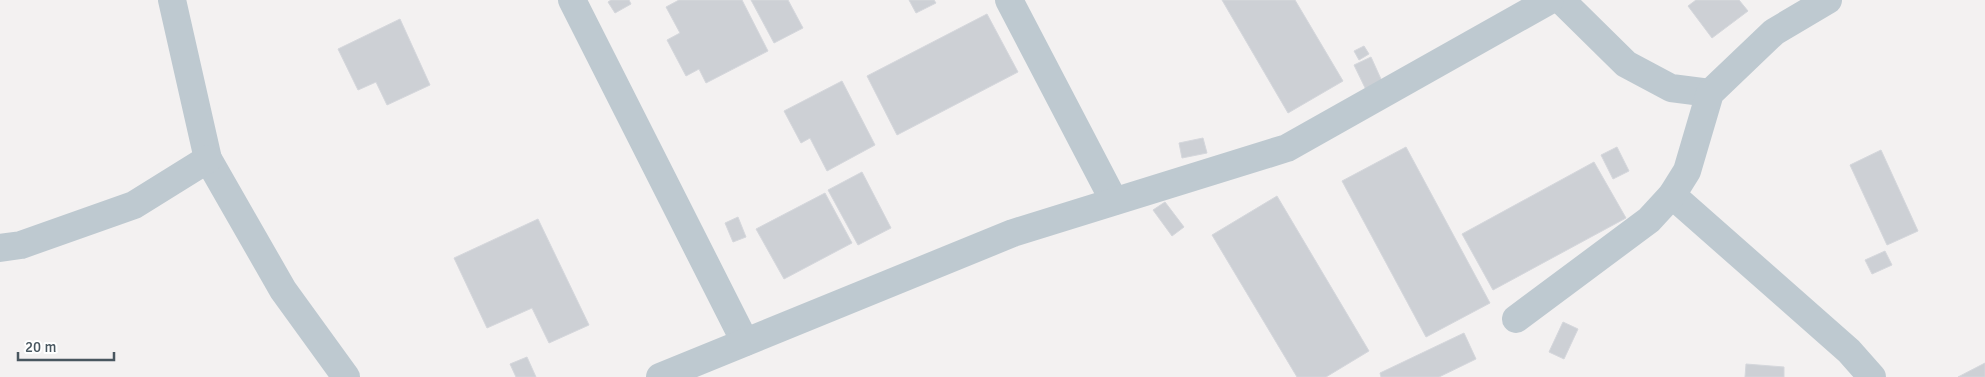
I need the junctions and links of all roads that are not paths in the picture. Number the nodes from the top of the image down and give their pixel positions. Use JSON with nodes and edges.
{"nodes":[{"id":1,"x":172,"y":0,"type":"edge"},
{"id":2,"x":572,"y":0,"type":"edge"},
{"id":3,"x":1009,"y":0,"type":"edge"},
{"id":4,"x":1550,"y":0,"type":"edge"},
{"id":5,"x":1562,"y":0,"type":"edge"},
{"id":6,"x":1828,"y":0,"type":"edge"},
{"id":7,"x":1710,"y":93,"type":"junction"},
{"id":8,"x":208,"y":159,"type":"junction"},
{"id":9,"x":1672,"y":195,"type":"junction"},
{"id":10,"x":1114,"y":201,"type":"junction"},
{"id":11,"x":0,"y":248,"type":"edge"},
{"id":12,"x":1516,"y":319,"type":"dead end"},
{"id":13,"x":745,"y":342,"type":"junction"},
{"id":14,"x":346,"y":377,"type":"edge"},
{"id":15,"x":660,"y":377,"type":"edge"},
{"id":16,"x":1872,"y":377,"type":"edge"}],
"edges":[{"from":1,"to":8,"type":"street"},
{"from":2,"to":13,"type":"street"},
{"from":3,"to":10,"type":"street"},
{"from":4,"to":10,"type":"street"},
{"from":5,"to":7,"type":"street"},
{"from":6,"to":7,"type":"street"},
{"from":7,"to":9,"type":"street"},
{"from":8,"to":11,"type":"street"},
{"from":8,"to":14,"type":"street"},
{"from":9,"to":12,"type":"street"},
{"from":9,"to":16,"type":"street"},
{"from":10,"to":13,"type":"street"},
{"from":13,"to":15,"type":"street"}]}
